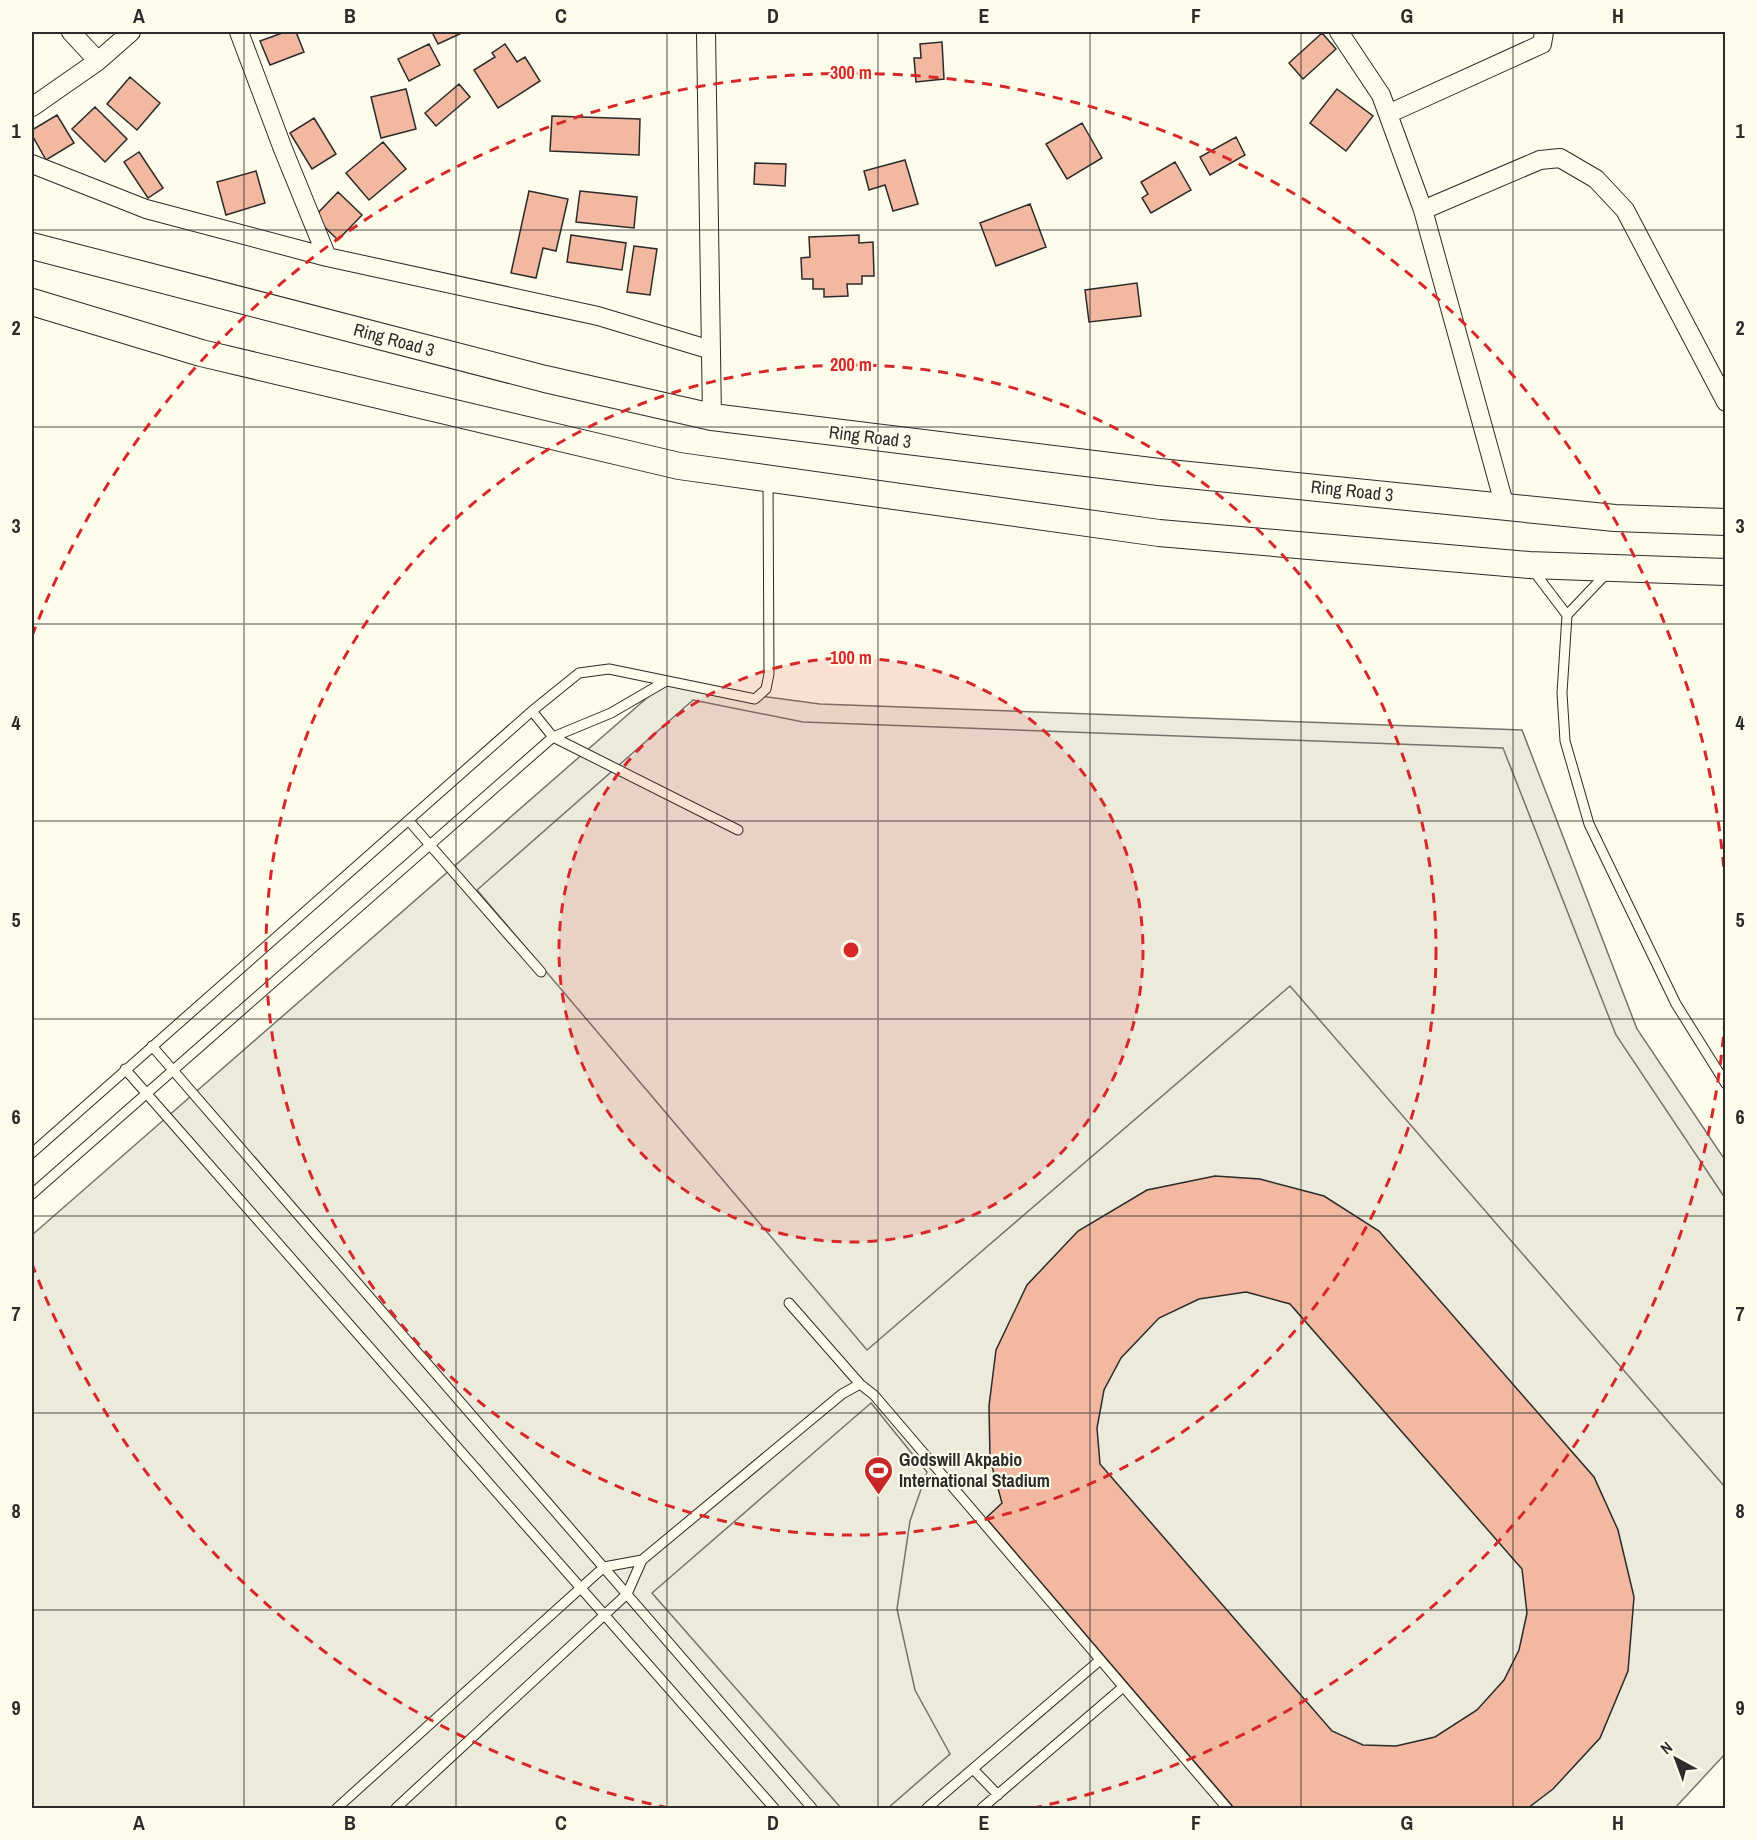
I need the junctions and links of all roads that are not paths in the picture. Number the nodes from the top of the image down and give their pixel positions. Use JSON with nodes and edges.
{"nodes":[{"id":1,"x":71,"y":32,"type":"edge"},
{"id":2,"x":131,"y":32,"type":"edge"},
{"id":3,"x":239,"y":32,"type":"edge"},
{"id":4,"x":706,"y":32,"type":"edge"},
{"id":5,"x":1339,"y":32,"type":"edge"},
{"id":6,"x":1544,"y":32,"type":"edge"},
{"id":7,"x":98,"y":61,"type":"junction"},
{"id":8,"x":32,"y":107,"type":"edge"},
{"id":9,"x":1388,"y":114,"type":"junction"},
{"id":10,"x":32,"y":164,"type":"edge"},
{"id":11,"x":1423,"y":210,"type":"junction"},
{"id":12,"x":32,"y":246,"type":"edge"},
{"id":13,"x":327,"y":257,"type":"junction"},
{"id":14,"x":32,"y":302,"type":"edge"},
{"id":15,"x":711,"y":350,"type":"junction"},
{"id":16,"x":1725,"y":402,"type":"edge"},
{"id":17,"x":712,"y":417,"type":"junction"},
{"id":18,"x":768,"y":478,"type":"junction"},
{"id":19,"x":1505,"y":507,"type":"junction"},
{"id":20,"x":1725,"y":522,"type":"edge"},
{"id":21,"x":1529,"y":566,"type":"junction"},
{"id":22,"x":1610,"y":569,"type":"junction"},
{"id":23,"x":1725,"y":572,"type":"edge"},
{"id":24,"x":1567,"y":615,"type":"junction"},
{"id":25,"x":666,"y":681,"type":"junction"},
{"id":26,"x":532,"y":711,"type":"junction"},
{"id":27,"x":553,"y":737,"type":"junction"},
{"id":28,"x":409,"y":821,"type":"junction"},
{"id":29,"x":738,"y":830,"type":"dead end"},
{"id":30,"x":430,"y":846,"type":"junction"},
{"id":31,"x":541,"y":972,"type":"dead end"},
{"id":32,"x":152,"y":1046,"type":"junction"},
{"id":33,"x":125,"y":1069,"type":"junction"},
{"id":34,"x":174,"y":1071,"type":"junction"},
{"id":35,"x":1725,"y":1084,"type":"edge"},
{"id":36,"x":147,"y":1094,"type":"junction"},
{"id":37,"x":32,"y":1153,"type":"edge"},
{"id":38,"x":32,"y":1194,"type":"edge"},
{"id":39,"x":789,"y":1303,"type":"dead end"},
{"id":40,"x":860,"y":1384,"type":"junction"},
{"id":41,"x":642,"y":1560,"type":"junction"},
{"id":42,"x":604,"y":1567,"type":"junction"},
{"id":43,"x":581,"y":1588,"type":"junction"},
{"id":44,"x":627,"y":1594,"type":"junction"},
{"id":45,"x":605,"y":1616,"type":"junction"},
{"id":46,"x":1099,"y":1661,"type":"junction"},
{"id":47,"x":1122,"y":1688,"type":"junction"},
{"id":48,"x":973,"y":1769,"type":"junction"},
{"id":49,"x":998,"y":1795,"type":"junction"},
{"id":50,"x":337,"y":1809,"type":"edge"},
{"id":51,"x":396,"y":1809,"type":"edge"},
{"id":52,"x":774,"y":1809,"type":"edge"},
{"id":53,"x":812,"y":1809,"type":"edge"},
{"id":54,"x":927,"y":1809,"type":"edge"},
{"id":55,"x":981,"y":1809,"type":"edge"},
{"id":56,"x":1227,"y":1809,"type":"edge"}],
"edges":[{"from":1,"to":7,"type":"street"},
{"from":2,"to":7,"type":"street"},
{"from":3,"to":13,"type":"street"},
{"from":4,"to":15,"type":"street"},
{"from":5,"to":9,"type":"street"},
{"from":6,"to":9,"type":"street"},
{"from":7,"to":8,"type":"street"},
{"from":9,"to":11,"type":"street"},
{"from":10,"to":13,"type":"street"},
{"from":11,"to":16,"type":"street"},
{"from":11,"to":19,"type":"street"},
{"from":12,"to":17,"type":"main road","name":"Ring Road 3"},
{"from":13,"to":15,"type":"street"},
{"from":14,"to":18,"type":"main road"},
{"from":15,"to":17,"type":"street"},
{"from":17,"to":19,"type":"main road","name":"Ring Road 3"},
{"from":18,"to":21,"type":"main road"},
{"from":18,"to":25,"type":"lane"},
{"from":19,"to":20,"type":"main road","name":"Ring Road 3"},
{"from":21,"to":22,"type":"main road"},
{"from":21,"to":24,"type":"lane"},
{"from":22,"to":23,"type":"main road"},
{"from":22,"to":24,"type":"lane"},
{"from":24,"to":35,"type":"lane"},
{"from":25,"to":26,"type":"lane"},
{"from":25,"to":27,"type":"lane"},
{"from":26,"to":27,"type":"lane"},
{"from":26,"to":28,"type":"lane"},
{"from":27,"to":29,"type":"lane"},
{"from":27,"to":30,"type":"lane"},
{"from":28,"to":30,"type":"lane"},
{"from":28,"to":32,"type":"lane"},
{"from":30,"to":31,"type":"lane"},
{"from":30,"to":34,"type":"lane"},
{"from":32,"to":33,"type":"lane"},
{"from":32,"to":34,"type":"lane"},
{"from":33,"to":36,"type":"lane"},
{"from":33,"to":37,"type":"lane"},
{"from":34,"to":36,"type":"lane"},
{"from":34,"to":42,"type":"lane"},
{"from":36,"to":38,"type":"lane"},
{"from":36,"to":43,"type":"lane"},
{"from":39,"to":40,"type":"lane"},
{"from":40,"to":41,"type":"lane"},
{"from":40,"to":46,"type":"lane"},
{"from":41,"to":42,"type":"lane"},
{"from":41,"to":44,"type":"lane"},
{"from":42,"to":43,"type":"lane"},
{"from":42,"to":44,"type":"lane"},
{"from":43,"to":45,"type":"lane"},
{"from":43,"to":50,"type":"lane"},
{"from":44,"to":45,"type":"lane"},
{"from":44,"to":53,"type":"lane"},
{"from":45,"to":51,"type":"lane"},
{"from":45,"to":52,"type":"lane"},
{"from":46,"to":47,"type":"lane"},
{"from":46,"to":48,"type":"lane"},
{"from":47,"to":49,"type":"lane"},
{"from":47,"to":56,"type":"lane"},
{"from":48,"to":49,"type":"lane"},
{"from":48,"to":54,"type":"lane"},
{"from":49,"to":55,"type":"lane"}]}
